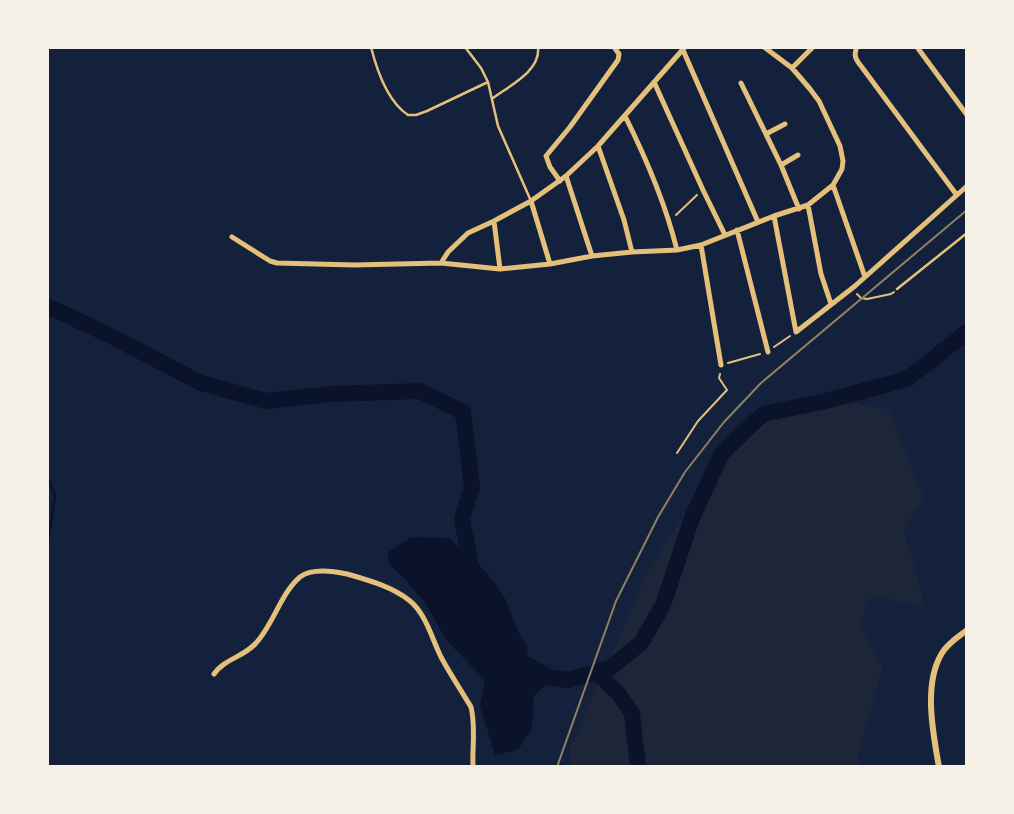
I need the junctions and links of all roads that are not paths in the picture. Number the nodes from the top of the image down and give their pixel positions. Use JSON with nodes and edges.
{"nodes":[{"id":1,"x":371,"y":47,"type":"edge"},
{"id":2,"x":465,"y":47,"type":"edge"},
{"id":3,"x":538,"y":47,"type":"edge"},
{"id":4,"x":614,"y":47,"type":"edge"},
{"id":5,"x":764,"y":47,"type":"edge"},
{"id":6,"x":813,"y":47,"type":"edge"},
{"id":7,"x":857,"y":47,"type":"edge"},
{"id":8,"x":917,"y":47,"type":"edge"},
{"id":9,"x":684,"y":49,"type":"edge"},
{"id":10,"x":792,"y":68,"type":"junction"},
{"id":11,"x":488,"y":82,"type":"junction"},
{"id":12,"x":654,"y":82,"type":"junction"},
{"id":13,"x":741,"y":83,"type":"dead end"},
{"id":14,"x":493,"y":98,"type":"junction"},
{"id":15,"x":967,"y":115,"type":"edge"},
{"id":16,"x":625,"y":116,"type":"junction"},
{"id":17,"x":785,"y":124,"type":"dead end"},
{"id":18,"x":766,"y":134,"type":"junction"},
{"id":19,"x":598,"y":146,"type":"junction"},
{"id":20,"x":798,"y":155,"type":"dead end"},
{"id":21,"x":781,"y":165,"type":"junction"},
{"id":22,"x":566,"y":176,"type":"junction"},
{"id":23,"x":560,"y":181,"type":"junction"},
{"id":24,"x":833,"y":185,"type":"junction"},
{"id":25,"x":967,"y":186,"type":"edge"},
{"id":26,"x":956,"y":194,"type":"junction"},
{"id":27,"x":531,"y":201,"type":"junction"},
{"id":28,"x":808,"y":205,"type":"junction"},
{"id":29,"x":799,"y":209,"type":"junction"},
{"id":30,"x":774,"y":216,"type":"junction"},
{"id":31,"x":495,"y":221,"type":"junction"},
{"id":32,"x":758,"y":222,"type":"junction"},
{"id":33,"x":737,"y":230,"type":"junction"},
{"id":34,"x":967,"y":233,"type":"edge"},
{"id":35,"x":725,"y":235,"type":"junction"},
{"id":36,"x":232,"y":237,"type":"dead end"},
{"id":37,"x":701,"y":245,"type":"junction"},
{"id":38,"x":677,"y":250,"type":"junction"},
{"id":39,"x":632,"y":252,"type":"junction"},
{"id":40,"x":592,"y":256,"type":"junction"},
{"id":41,"x":442,"y":263,"type":"junction"},
{"id":42,"x":550,"y":264,"type":"junction"},
{"id":43,"x":500,"y":269,"type":"junction"},
{"id":44,"x":864,"y":278,"type":"junction"},
{"id":45,"x":897,"y":289,"type":"road end"},
{"id":46,"x":831,"y":304,"type":"junction"},
{"id":47,"x":768,"y":352,"type":"road end"},
{"id":48,"x":721,"y":365,"type":"road end"},
{"id":49,"x":967,"y":631,"type":"edge"},
{"id":50,"x":214,"y":674,"type":"dead end"},
{"id":51,"x":473,"y":767,"type":"edge"},
{"id":52,"x":939,"y":767,"type":"edge"}],
"edges":[{"from":1,"to":11,"type":"lane"},
{"from":2,"to":11,"type":"lane"},
{"from":3,"to":14,"type":"lane"},
{"from":4,"to":23,"type":"street"},
{"from":5,"to":10,"type":"street"},
{"from":6,"to":10,"type":"street"},
{"from":7,"to":26,"type":"street"},
{"from":8,"to":15,"type":"street"},
{"from":9,"to":12,"type":"street"},
{"from":9,"to":32,"type":"street"},
{"from":10,"to":24,"type":"street"},
{"from":11,"to":14,"type":"lane"},
{"from":12,"to":16,"type":"street"},
{"from":12,"to":35,"type":"street"},
{"from":13,"to":18,"type":"street"},
{"from":14,"to":27,"type":"lane"},
{"from":16,"to":19,"type":"street"},
{"from":16,"to":38,"type":"street"},
{"from":17,"to":18,"type":"street"},
{"from":18,"to":21,"type":"street"},
{"from":19,"to":22,"type":"street"},
{"from":19,"to":39,"type":"street"},
{"from":20,"to":21,"type":"street"},
{"from":21,"to":29,"type":"street"},
{"from":22,"to":23,"type":"street"},
{"from":22,"to":40,"type":"street"},
{"from":23,"to":27,"type":"street"},
{"from":24,"to":28,"type":"street"},
{"from":24,"to":44,"type":"street"},
{"from":25,"to":26,"type":"street"},
{"from":26,"to":44,"type":"street"},
{"from":27,"to":31,"type":"street"},
{"from":27,"to":42,"type":"street"},
{"from":28,"to":29,"type":"street"},
{"from":28,"to":46,"type":"street"},
{"from":29,"to":30,"type":"street"},
{"from":30,"to":32,"type":"street"},
{"from":30,"to":46,"type":"street"},
{"from":31,"to":41,"type":"street"},
{"from":31,"to":43,"type":"street"},
{"from":32,"to":33,"type":"street"},
{"from":33,"to":35,"type":"street"},
{"from":33,"to":47,"type":"street"},
{"from":34,"to":45,"type":"lane"},
{"from":35,"to":37,"type":"street"},
{"from":36,"to":41,"type":"street"},
{"from":37,"to":38,"type":"street"},
{"from":37,"to":48,"type":"street"},
{"from":38,"to":39,"type":"street"},
{"from":39,"to":40,"type":"street"},
{"from":40,"to":42,"type":"street"},
{"from":41,"to":43,"type":"street"},
{"from":42,"to":43,"type":"street"},
{"from":44,"to":46,"type":"street"},
{"from":49,"to":52,"type":"street"},
{"from":50,"to":51,"type":"street"}]}
